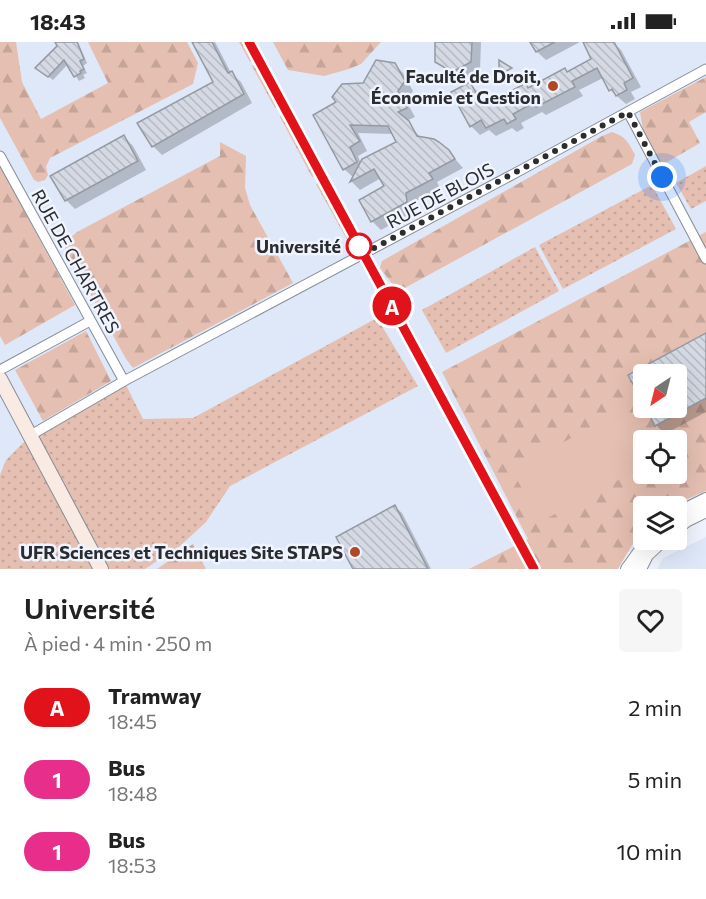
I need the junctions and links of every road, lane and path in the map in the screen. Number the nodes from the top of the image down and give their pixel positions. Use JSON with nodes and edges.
{"nodes":[{"id":1,"x":706,"y":69,"type":"edge"},
{"id":2,"x":628,"y":112,"type":"junction"},
{"id":3,"x":0,"y":156,"type":"edge"},
{"id":4,"x":706,"y":259,"type":"edge"},
{"id":5,"x":90,"y":321,"type":"junction"},
{"id":6,"x":0,"y":370,"type":"edge"},
{"id":7,"x":0,"y":379,"type":"edge"},
{"id":8,"x":124,"y":381,"type":"junction"},
{"id":9,"x":31,"y":435,"type":"junction"},
{"id":10,"x":706,"y":499,"type":"edge"},
{"id":11,"x":687,"y":508,"type":"edge"},
{"id":12,"x":706,"y":511,"type":"edge"},
{"id":13,"x":687,"y":520,"type":"edge"},
{"id":14,"x":641,"y":550,"type":"edge"},
{"id":15,"x":652,"y":550,"type":"edge"},
{"id":16,"x":101,"y":569,"type":"edge"},
{"id":17,"x":627,"y":569,"type":"edge"},
{"id":18,"x":640,"y":569,"type":"edge"}],
"edges":[{"from":1,"to":2,"type":"street","name":"RUE DE BLOIS"},
{"from":2,"to":4,"type":"street"},
{"from":2,"to":8,"type":"street","name":"RUE DE BLOIS"},
{"from":3,"to":5,"type":"street","name":"RUE DE CHARTRES"},
{"from":5,"to":6,"type":"street"},
{"from":5,"to":8,"type":"street","name":"RUE DE CHARTRES"},
{"from":7,"to":9,"type":"main road"},
{"from":8,"to":9,"type":"street","name":"RUE DE BLOIS"},
{"from":9,"to":16,"type":"main road"},
{"from":10,"to":11,"type":"street"},
{"from":12,"to":13,"type":"street"},
{"from":14,"to":17,"type":"street"},
{"from":15,"to":18,"type":"street"}]}
